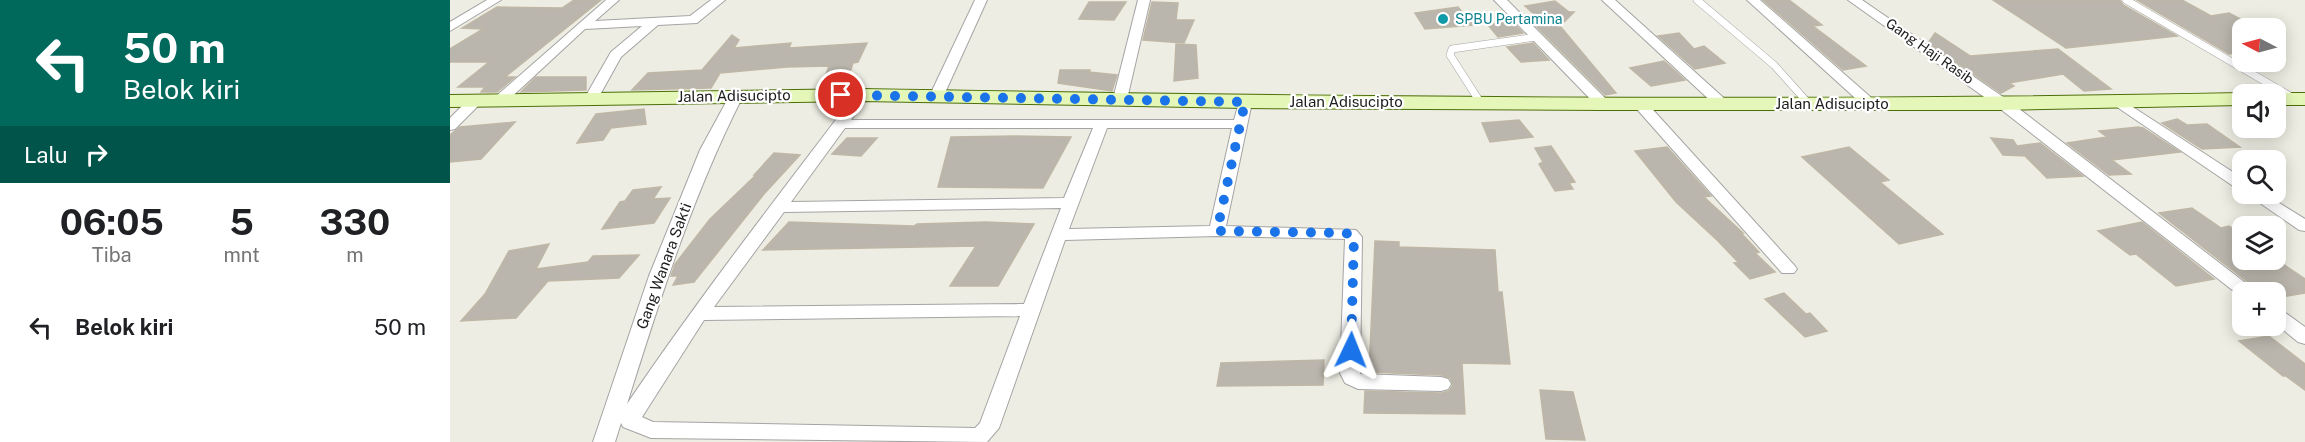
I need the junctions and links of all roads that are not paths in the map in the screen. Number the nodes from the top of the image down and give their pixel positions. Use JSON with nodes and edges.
{"nodes":[{"id":1,"x":495,"y":0,"type":"edge"},
{"id":2,"x":614,"y":0,"type":"edge"},
{"id":3,"x":719,"y":0,"type":"edge"},
{"id":4,"x":981,"y":0,"type":"edge"},
{"id":5,"x":1144,"y":0,"type":"edge"},
{"id":6,"x":1500,"y":0,"type":"edge"},
{"id":7,"x":1608,"y":0,"type":"edge"},
{"id":8,"x":1697,"y":0,"type":"edge"},
{"id":9,"x":1753,"y":0,"type":"edge"},
{"id":10,"x":1854,"y":0,"type":"edge"},
{"id":11,"x":2126,"y":0,"type":"edge"},
{"id":12,"x":653,"y":23,"type":"junction"},
{"id":13,"x":582,"y":25,"type":"junction"},
{"id":14,"x":450,"y":27,"type":"edge"},
{"id":15,"x":1536,"y":37,"type":"junction"},
{"id":16,"x":862,"y":95,"type":"junction"},
{"id":17,"x":937,"y":95,"type":"junction"},
{"id":18,"x":736,"y":96,"type":"junction"},
{"id":19,"x":591,"y":99,"type":"junction"},
{"id":20,"x":1120,"y":99,"type":"junction"},
{"id":21,"x":2232,"y":99,"type":"edge"},
{"id":22,"x":476,"y":100,"type":"junction"},
{"id":23,"x":2295,"y":100,"type":"edge"},
{"id":24,"x":450,"y":101,"type":"edge"},
{"id":25,"x":499,"y":101,"type":"junction"},
{"id":26,"x":1245,"y":102,"type":"junction"},
{"id":27,"x":1480,"y":102,"type":"junction"},
{"id":28,"x":2119,"y":102,"type":"junction"},
{"id":29,"x":1721,"y":103,"type":"junction"},
{"id":30,"x":1603,"y":104,"type":"junction"},
{"id":31,"x":1640,"y":104,"type":"junction"},
{"id":32,"x":1809,"y":104,"type":"junction"},
{"id":33,"x":1870,"y":104,"type":"junction"},
{"id":34,"x":2002,"y":104,"type":"junction"},
{"id":35,"x":1102,"y":123,"type":"junction"},
{"id":36,"x":840,"y":124,"type":"junction"},
{"id":37,"x":1240,"y":124,"type":"junction"},
{"id":38,"x":450,"y":126,"type":"edge"},
{"id":39,"x":2232,"y":178,"type":"edge"},
{"id":40,"x":1070,"y":203,"type":"junction"},
{"id":41,"x":2271,"y":204,"type":"edge"},
{"id":42,"x":777,"y":207,"type":"junction"},
{"id":43,"x":2305,"y":226,"type":"edge"},
{"id":44,"x":1217,"y":231,"type":"junction"},
{"id":45,"x":1058,"y":235,"type":"junction"},
{"id":46,"x":1788,"y":269,"type":"dead end"},
{"id":47,"x":2233,"y":282,"type":"edge"},
{"id":48,"x":1033,"y":310,"type":"junction"},
{"id":49,"x":699,"y":314,"type":"junction"},
{"id":50,"x":2286,"y":323,"type":"edge"},
{"id":51,"x":2305,"y":337,"type":"edge"},
{"id":52,"x":1441,"y":384,"type":"dead end"},
{"id":53,"x":604,"y":442,"type":"edge"}],
"edges":[{"from":1,"to":14,"type":"street"},
{"from":2,"to":13,"type":"street"},
{"from":3,"to":12,"type":"street"},
{"from":4,"to":17,"type":"street"},
{"from":5,"to":20,"type":"street"},
{"from":6,"to":15,"type":"street"},
{"from":7,"to":29,"type":"street"},
{"from":8,"to":32,"type":"lane"},
{"from":9,"to":33,"type":"street"},
{"from":10,"to":34,"type":"street","name":"Gang Haji Rasib"},
{"from":11,"to":23,"type":"lane"},
{"from":12,"to":13,"type":"street"},
{"from":12,"to":19,"type":"street"},
{"from":13,"to":25,"type":"street"},
{"from":15,"to":27,"type":"lane"},
{"from":15,"to":30,"type":"street"},
{"from":16,"to":17,"type":"main road","name":"Jalan Adisucipto"},
{"from":16,"to":18,"type":"main road","name":"Jalan Adisucipto"},
{"from":16,"to":36,"type":"street"},
{"from":17,"to":20,"type":"main road","name":"Jalan Adisucipto"},
{"from":18,"to":19,"type":"main road","name":"Jalan Adisucipto"},
{"from":18,"to":53,"type":"street","name":"Gang Wanara Sakti"},
{"from":19,"to":25,"type":"main road","name":"Jalan Adisucipto"},
{"from":20,"to":26,"type":"main road","name":"Jalan Adisucipto"},
{"from":21,"to":28,"type":"main road","name":"Jalan Adisucipto"},
{"from":22,"to":24,"type":"main road","name":"Jalan Adisucipto"},
{"from":22,"to":25,"type":"main road","name":"Jalan Adisucipto"},
{"from":22,"to":38,"type":"street"},
{"from":26,"to":27,"type":"main road","name":"Jalan Adisucipto"},
{"from":26,"to":37,"type":"street"},
{"from":27,"to":30,"type":"main road","name":"Jalan Adisucipto"},
{"from":28,"to":34,"type":"main road","name":"Jalan Adisucipto"},
{"from":28,"to":39,"type":"street"},
{"from":29,"to":31,"type":"main road","name":"Jalan Adisucipto"},
{"from":29,"to":32,"type":"main road","name":"Jalan Adisucipto"},
{"from":30,"to":31,"type":"main road","name":"Jalan Adisucipto"},
{"from":31,"to":46,"type":"street"},
{"from":32,"to":33,"type":"main road","name":"Jalan Adisucipto"},
{"from":33,"to":34,"type":"main road","name":"Jalan Adisucipto"},
{"from":34,"to":47,"type":"street","name":"Gang Haji Rasib"},
{"from":35,"to":36,"type":"street"},
{"from":35,"to":37,"type":"street"},
{"from":35,"to":40,"type":"street"},
{"from":36,"to":42,"type":"street"},
{"from":37,"to":44,"type":"street"},
{"from":40,"to":42,"type":"street"},
{"from":40,"to":45,"type":"street"},
{"from":41,"to":43,"type":"street"},
{"from":42,"to":49,"type":"street"},
{"from":44,"to":45,"type":"street"},
{"from":44,"to":52,"type":"street"},
{"from":45,"to":48,"type":"street"},
{"from":48,"to":49,"type":"street"},
{"from":48,"to":49,"type":"street"},
{"from":50,"to":51,"type":"street"}]}
